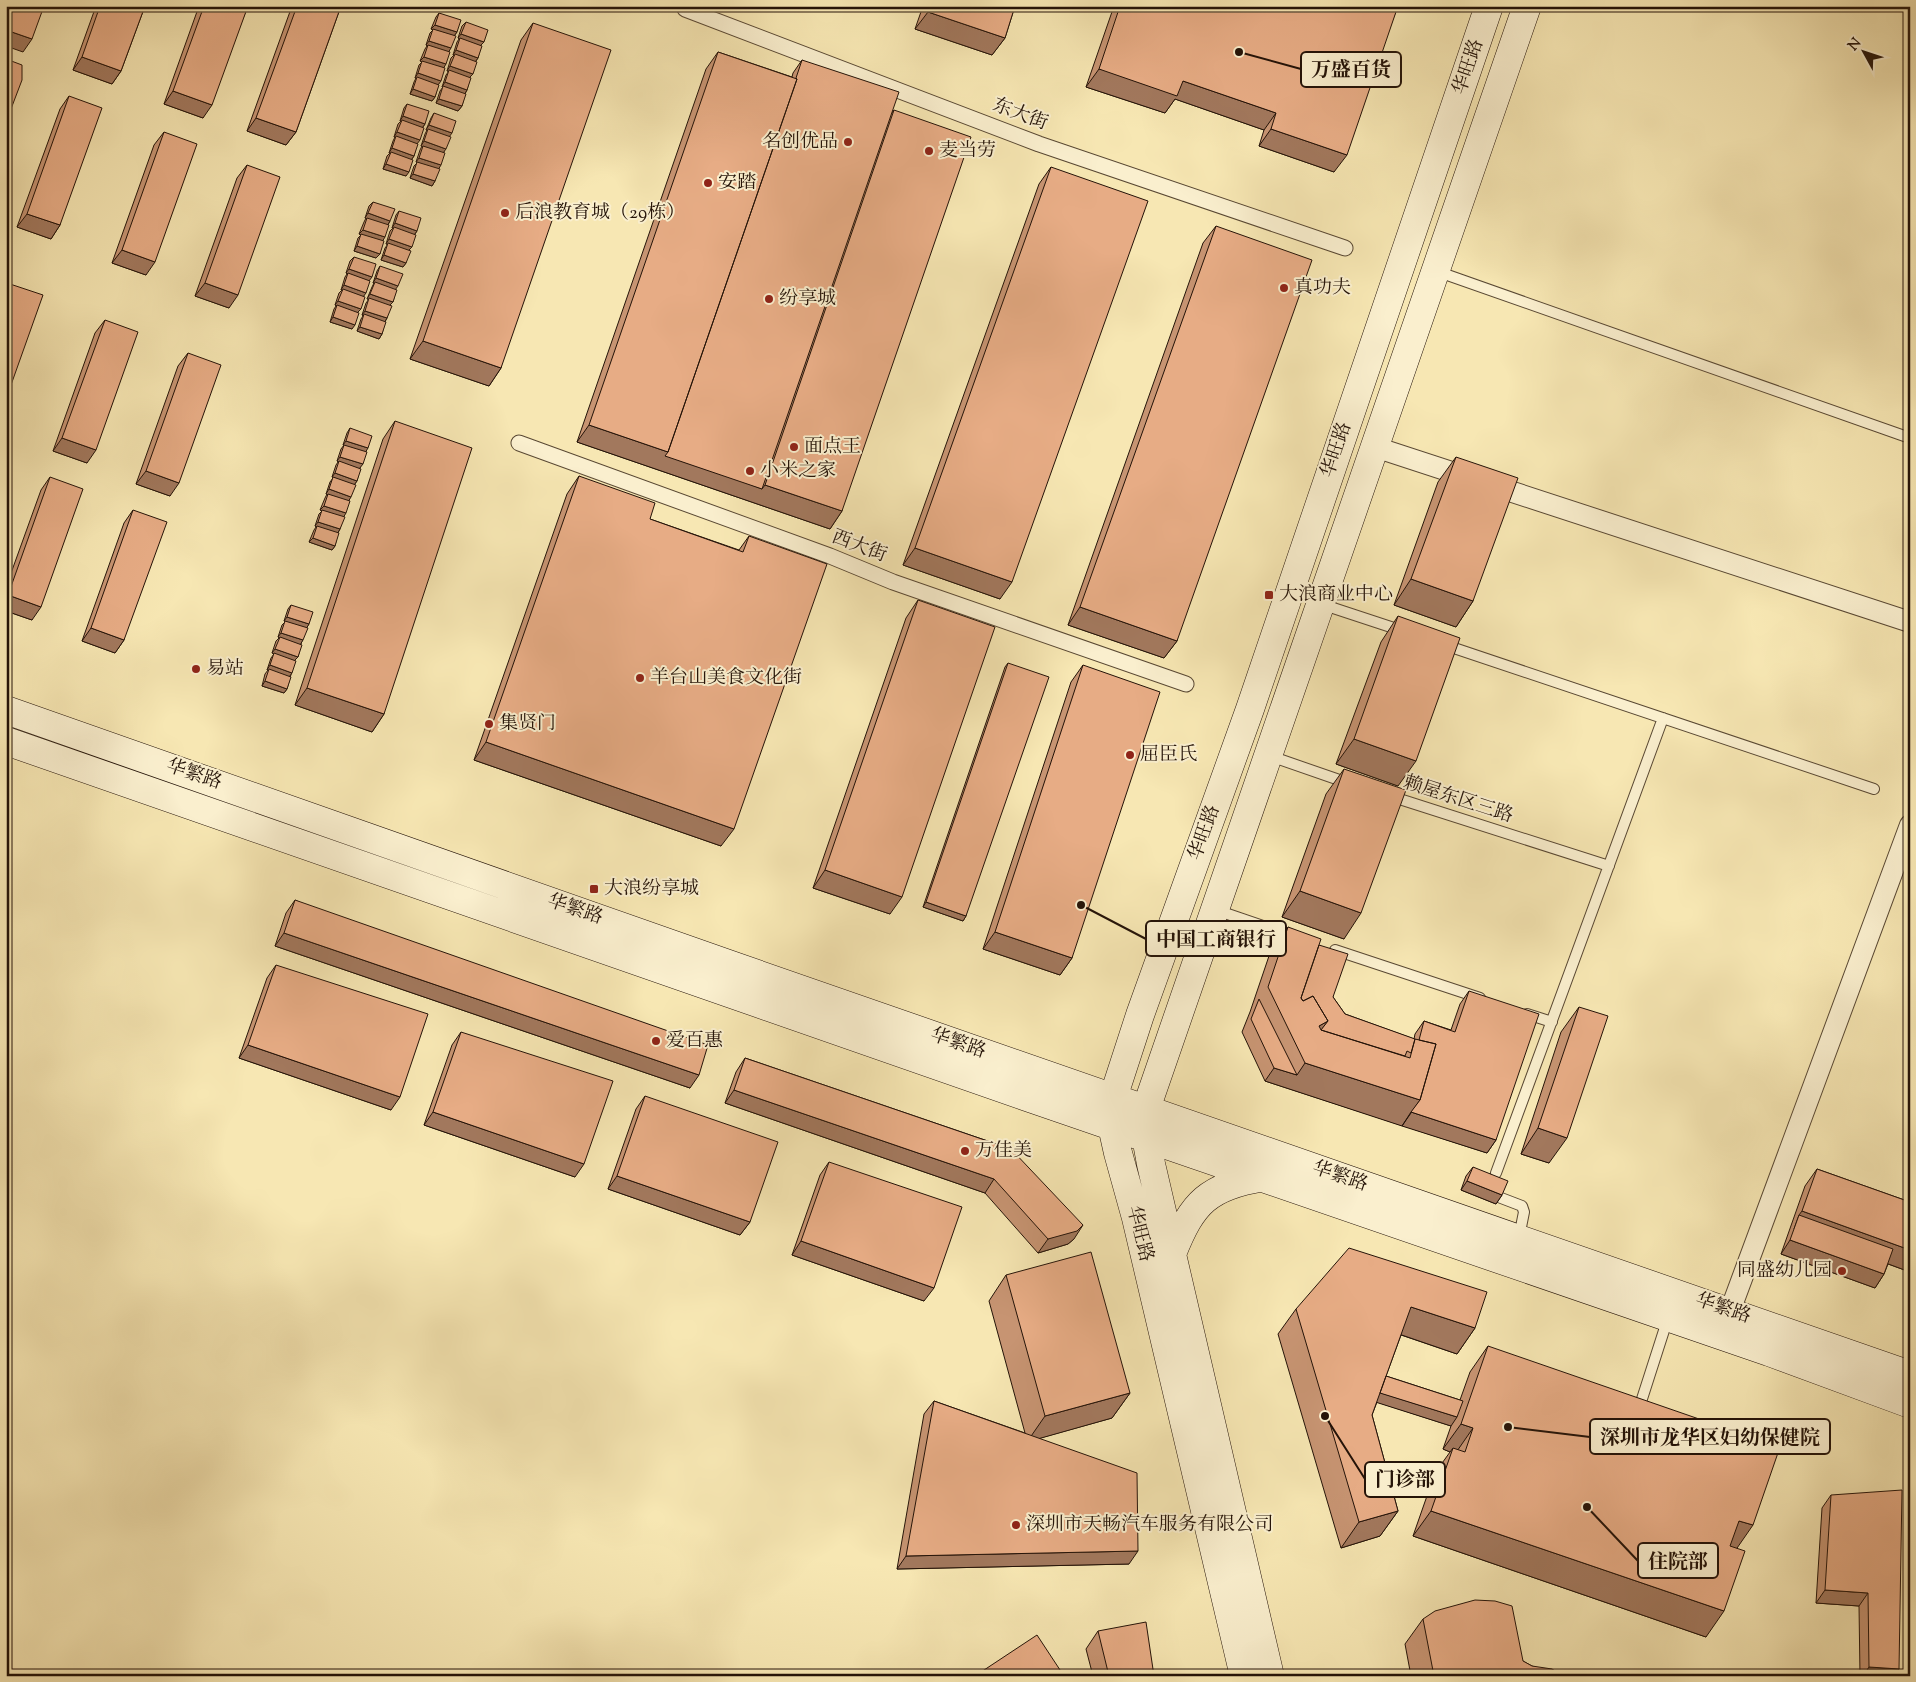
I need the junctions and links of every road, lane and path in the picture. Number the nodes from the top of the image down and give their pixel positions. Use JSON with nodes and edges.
{"nodes":[{"id":1,"x":1489,"y":6,"type":"edge"},
{"id":2,"x":1526,"y":6,"type":"edge"},
{"id":3,"x":685,"y":9,"type":"dead end"},
{"id":4,"x":1344,"y":248,"type":"dead end"},
{"id":5,"x":1435,"y":271,"type":"junction"},
{"id":6,"x":1910,"y":438,"type":"edge"},
{"id":7,"x":518,"y":443,"type":"dead end"},
{"id":8,"x":1375,"y":447,"type":"junction"},
{"id":9,"x":1320,"y":604,"type":"junction"},
{"id":10,"x":1910,"y":622,"type":"edge"},
{"id":11,"x":1409,"y":633,"type":"edge"},
{"id":12,"x":1437,"y":643,"type":"edge"},
{"id":13,"x":1186,"y":684,"type":"dead end"},
{"id":14,"x":6,"y":710,"type":"edge"},
{"id":15,"x":1663,"y":718,"type":"junction"},
{"id":16,"x":6,"y":741,"type":"edge"},
{"id":17,"x":1269,"y":756,"type":"junction"},
{"id":18,"x":1356,"y":785,"type":"edge"},
{"id":19,"x":1874,"y":789,"type":"dead end"},
{"id":20,"x":1384,"y":794,"type":"edge"},
{"id":21,"x":1910,"y":825,"type":"edge"},
{"id":22,"x":1609,"y":866,"type":"junction"},
{"id":23,"x":1215,"y":910,"type":"junction"},
{"id":24,"x":1309,"y":942,"type":"edge"},
{"id":25,"x":1328,"y":948,"type":"edge"},
{"id":26,"x":1486,"y":1000,"type":"edge"},
{"id":27,"x":1514,"y":1010,"type":"edge"},
{"id":28,"x":1552,"y":1022,"type":"junction"},
{"id":29,"x":1113,"y":1098,"type":"junction"},
{"id":30,"x":1146,"y":1109,"type":"junction"},
{"id":31,"x":1112,"y":1126,"type":"junction"},
{"id":32,"x":1146,"y":1137,"type":"junction"},
{"id":33,"x":1496,"y":1173,"type":"dead end"},
{"id":34,"x":1264,"y":1177,"type":"junction"},
{"id":35,"x":1480,"y":1190,"type":"edge"},
{"id":36,"x":1519,"y":1239,"type":"junction"},
{"id":37,"x":1172,"y":1254,"type":"junction"},
{"id":38,"x":1730,"y":1311,"type":"junction"},
{"id":39,"x":1668,"y":1317,"type":"junction"},
{"id":40,"x":1910,"y":1375,"type":"edge"},
{"id":41,"x":1641,"y":1402,"type":"edge"},
{"id":42,"x":1910,"y":1404,"type":"edge"},
{"id":43,"x":1244,"y":1676,"type":"edge"},
{"id":44,"x":1270,"y":1676,"type":"edge"}],
"edges":[{"from":1,"to":29,"type":"main road","name":"华旺路"},
{"from":2,"to":5,"type":"main road","name":"华旺路"},
{"from":3,"to":4,"type":"street","name":"东大街"},
{"from":5,"to":6,"type":"lane"},
{"from":5,"to":8,"type":"main road","name":"华旺路"},
{"from":7,"to":13,"type":"street","name":"西大街"},
{"from":8,"to":9,"type":"main road","name":"华旺路"},
{"from":8,"to":10,"type":"street"},
{"from":9,"to":11,"type":"lane"},
{"from":9,"to":17,"type":"main road","name":"华旺路"},
{"from":12,"to":15,"type":"lane"},
{"from":14,"to":29,"type":"main road","name":"华繁路"},
{"from":15,"to":19,"type":"lane"},
{"from":15,"to":22,"type":"lane"},
{"from":16,"to":31,"type":"main road","name":"华繁路"},
{"from":17,"to":18,"type":"lane"},
{"from":17,"to":23,"type":"main road","name":"华旺路"},
{"from":20,"to":22,"type":"lane","name":"赖屋东区三路"},
{"from":21,"to":38,"type":"street"},
{"from":22,"to":28,"type":"lane"},
{"from":23,"to":24,"type":"lane"},
{"from":23,"to":30,"type":"main road","name":"华旺路"},
{"from":25,"to":26,"type":"lane"},
{"from":27,"to":28,"type":"lane"},
{"from":28,"to":33,"type":"lane"},
{"from":29,"to":30,"type":"main road","name":"华繁路"},
{"from":29,"to":31,"type":"main road","name":"华旺路"},
{"from":30,"to":32,"type":"main road","name":"华旺路"},
{"from":30,"to":36,"type":"main road","name":"华繁路"},
{"from":31,"to":32,"type":"main road","name":"华繁路"},
{"from":31,"to":43,"type":"main road","name":"华旺路"},
{"from":32,"to":34,"type":"main road","name":"华繁路"},
{"from":32,"to":37,"type":"main road","name":"华旺路"},
{"from":34,"to":37,"type":"main road"},
{"from":34,"to":39,"type":"main road","name":"华繁路"},
{"from":35,"to":36,"type":"lane"},
{"from":36,"to":38,"type":"main road","name":"华繁路"},
{"from":37,"to":44,"type":"main road","name":"华旺路"},
{"from":38,"to":40,"type":"main road","name":"华繁路"},
{"from":39,"to":41,"type":"lane"},
{"from":39,"to":42,"type":"main road","name":"华繁路"}]}
